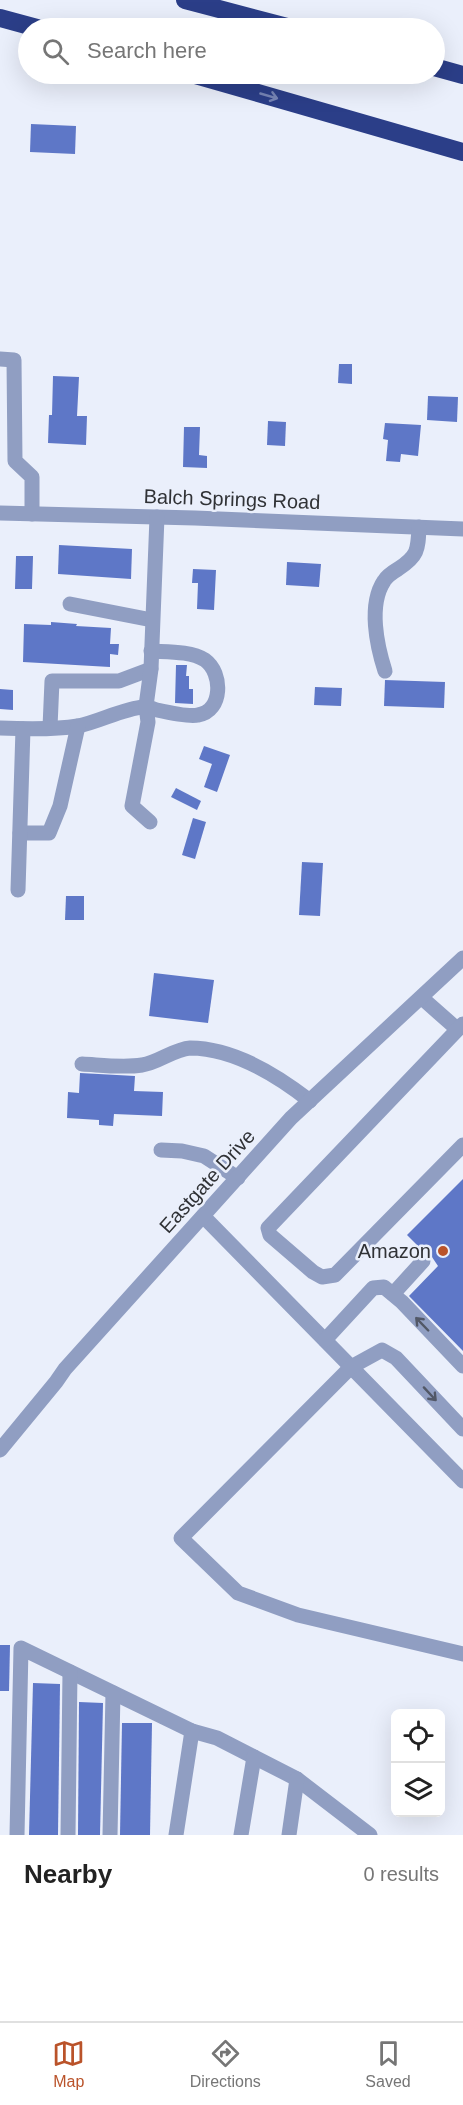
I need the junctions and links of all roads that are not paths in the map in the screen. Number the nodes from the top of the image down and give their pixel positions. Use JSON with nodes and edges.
{"nodes":[{"id":1,"x":185,"y":0,"type":"edge"},
{"id":2,"x":0,"y":18,"type":"edge"},
{"id":3,"x":253,"y":18,"type":"edge"},
{"id":4,"x":18,"y":23,"type":"edge"},
{"id":5,"x":445,"y":70,"type":"edge"},
{"id":6,"x":460,"y":74,"type":"edge"},
{"id":7,"x":227,"y":84,"type":"edge"},
{"id":8,"x":463,"y":152,"type":"edge"},
{"id":9,"x":0,"y":359,"type":"edge"},
{"id":10,"x":0,"y":513,"type":"edge"},
{"id":11,"x":32,"y":514,"type":"junction"},
{"id":12,"x":157,"y":517,"type":"junction"},
{"id":13,"x":419,"y":527,"type":"junction"},
{"id":14,"x":463,"y":529,"type":"edge"},
{"id":15,"x":70,"y":604,"type":"dead end"},
{"id":16,"x":152,"y":620,"type":"junction"},
{"id":17,"x":151,"y":651,"type":"junction"},
{"id":18,"x":151,"y":669,"type":"junction"},
{"id":19,"x":385,"y":671,"type":"dead end"},
{"id":20,"x":146,"y":706,"type":"junction"},
{"id":21,"x":78,"y":726,"type":"junction"},
{"id":22,"x":50,"y":727,"type":"junction"},
{"id":23,"x":0,"y":728,"type":"edge"},
{"id":24,"x":23,"y":729,"type":"junction"},
{"id":25,"x":150,"y":822,"type":"dead end"},
{"id":26,"x":20,"y":833,"type":"junction"},
{"id":27,"x":18,"y":890,"type":"dead end"},
{"id":28,"x":463,"y":958,"type":"edge"},
{"id":29,"x":422,"y":998,"type":"junction"},
{"id":30,"x":460,"y":1027,"type":"edge"},
{"id":31,"x":82,"y":1064,"type":"dead end"},
{"id":32,"x":310,"y":1101,"type":"junction"},
{"id":33,"x":463,"y":1145,"type":"edge"},
{"id":34,"x":161,"y":1150,"type":"dead end"},
{"id":35,"x":238,"y":1178,"type":"junction"},
{"id":36,"x":203,"y":1216,"type":"junction"},
{"id":37,"x":423,"y":1261,"type":"dead end"},
{"id":38,"x":393,"y":1294,"type":"junction"},
{"id":39,"x":325,"y":1340,"type":"junction"},
{"id":40,"x":463,"y":1366,"type":"edge"},
{"id":41,"x":351,"y":1367,"type":"junction"},
{"id":42,"x":463,"y":1429,"type":"edge"},
{"id":43,"x":0,"y":1450,"type":"edge"},
{"id":44,"x":463,"y":1481,"type":"edge"},
{"id":45,"x":463,"y":1654,"type":"edge"},
{"id":46,"x":70,"y":1672,"type":"junction"},
{"id":47,"x":113,"y":1693,"type":"junction"},
{"id":48,"x":192,"y":1731,"type":"junction"},
{"id":49,"x":254,"y":1757,"type":"junction"},
{"id":50,"x":297,"y":1779,"type":"junction"},
{"id":51,"x":17,"y":1835,"type":"edge"},
{"id":52,"x":68,"y":1835,"type":"edge"},
{"id":53,"x":110,"y":1835,"type":"edge"},
{"id":54,"x":176,"y":1835,"type":"edge"},
{"id":55,"x":241,"y":1835,"type":"edge"},
{"id":56,"x":289,"y":1835,"type":"edge"},
{"id":57,"x":370,"y":1835,"type":"edge"}],
"edges":[{"from":1,"to":3,"type":"highway"},
{"from":2,"to":4,"type":"highway"},
{"from":5,"to":6,"type":"highway"},
{"from":7,"to":8,"type":"highway","one_way":true},
{"from":9,"to":11,"type":"street"},
{"from":10,"to":11,"type":"street","name":"Balch Springs Road"},
{"from":11,"to":12,"type":"street","name":"Balch Springs Road"},
{"from":12,"to":13,"type":"street","name":"Balch Springs Road"},
{"from":12,"to":16,"type":"street"},
{"from":13,"to":14,"type":"street","name":"Balch Springs Road"},
{"from":13,"to":19,"type":"street"},
{"from":15,"to":16,"type":"street"},
{"from":16,"to":17,"type":"street"},
{"from":17,"to":18,"type":"street"},
{"from":17,"to":20,"type":"street"},
{"from":18,"to":20,"type":"street"},
{"from":18,"to":22,"type":"street"},
{"from":20,"to":21,"type":"street"},
{"from":20,"to":25,"type":"street"},
{"from":21,"to":22,"type":"street"},
{"from":21,"to":26,"type":"street"},
{"from":22,"to":24,"type":"street"},
{"from":23,"to":24,"type":"street"},
{"from":24,"to":26,"type":"street"},
{"from":26,"to":27,"type":"street"},
{"from":28,"to":29,"type":"street","name":"Eastgate Drive"},
{"from":29,"to":30,"type":"street"},
{"from":29,"to":32,"type":"street","name":"Eastgate Drive"},
{"from":30,"to":33,"type":"street"},
{"from":31,"to":32,"type":"street"},
{"from":32,"to":35,"type":"street","name":"Eastgate Drive"},
{"from":34,"to":35,"type":"street"},
{"from":35,"to":36,"type":"street","name":"Eastgate Drive"},
{"from":36,"to":39,"type":"street"},
{"from":36,"to":43,"type":"street","name":"Eastgate Drive"},
{"from":37,"to":38,"type":"street"},
{"from":38,"to":39,"type":"street"},
{"from":40,"to":38,"type":"street","one_way":true},
{"from":39,"to":41,"type":"street"},
{"from":41,"to":42,"type":"street","one_way":true},
{"from":41,"to":44,"type":"street"},
{"from":41,"to":45,"type":"street"},
{"from":46,"to":47,"type":"street"},
{"from":46,"to":51,"type":"street"},
{"from":46,"to":52,"type":"street"},
{"from":47,"to":48,"type":"street"},
{"from":47,"to":53,"type":"street"},
{"from":48,"to":49,"type":"street"},
{"from":48,"to":54,"type":"street"},
{"from":49,"to":50,"type":"street"},
{"from":49,"to":55,"type":"street"},
{"from":50,"to":56,"type":"street"},
{"from":50,"to":57,"type":"street"}]}
